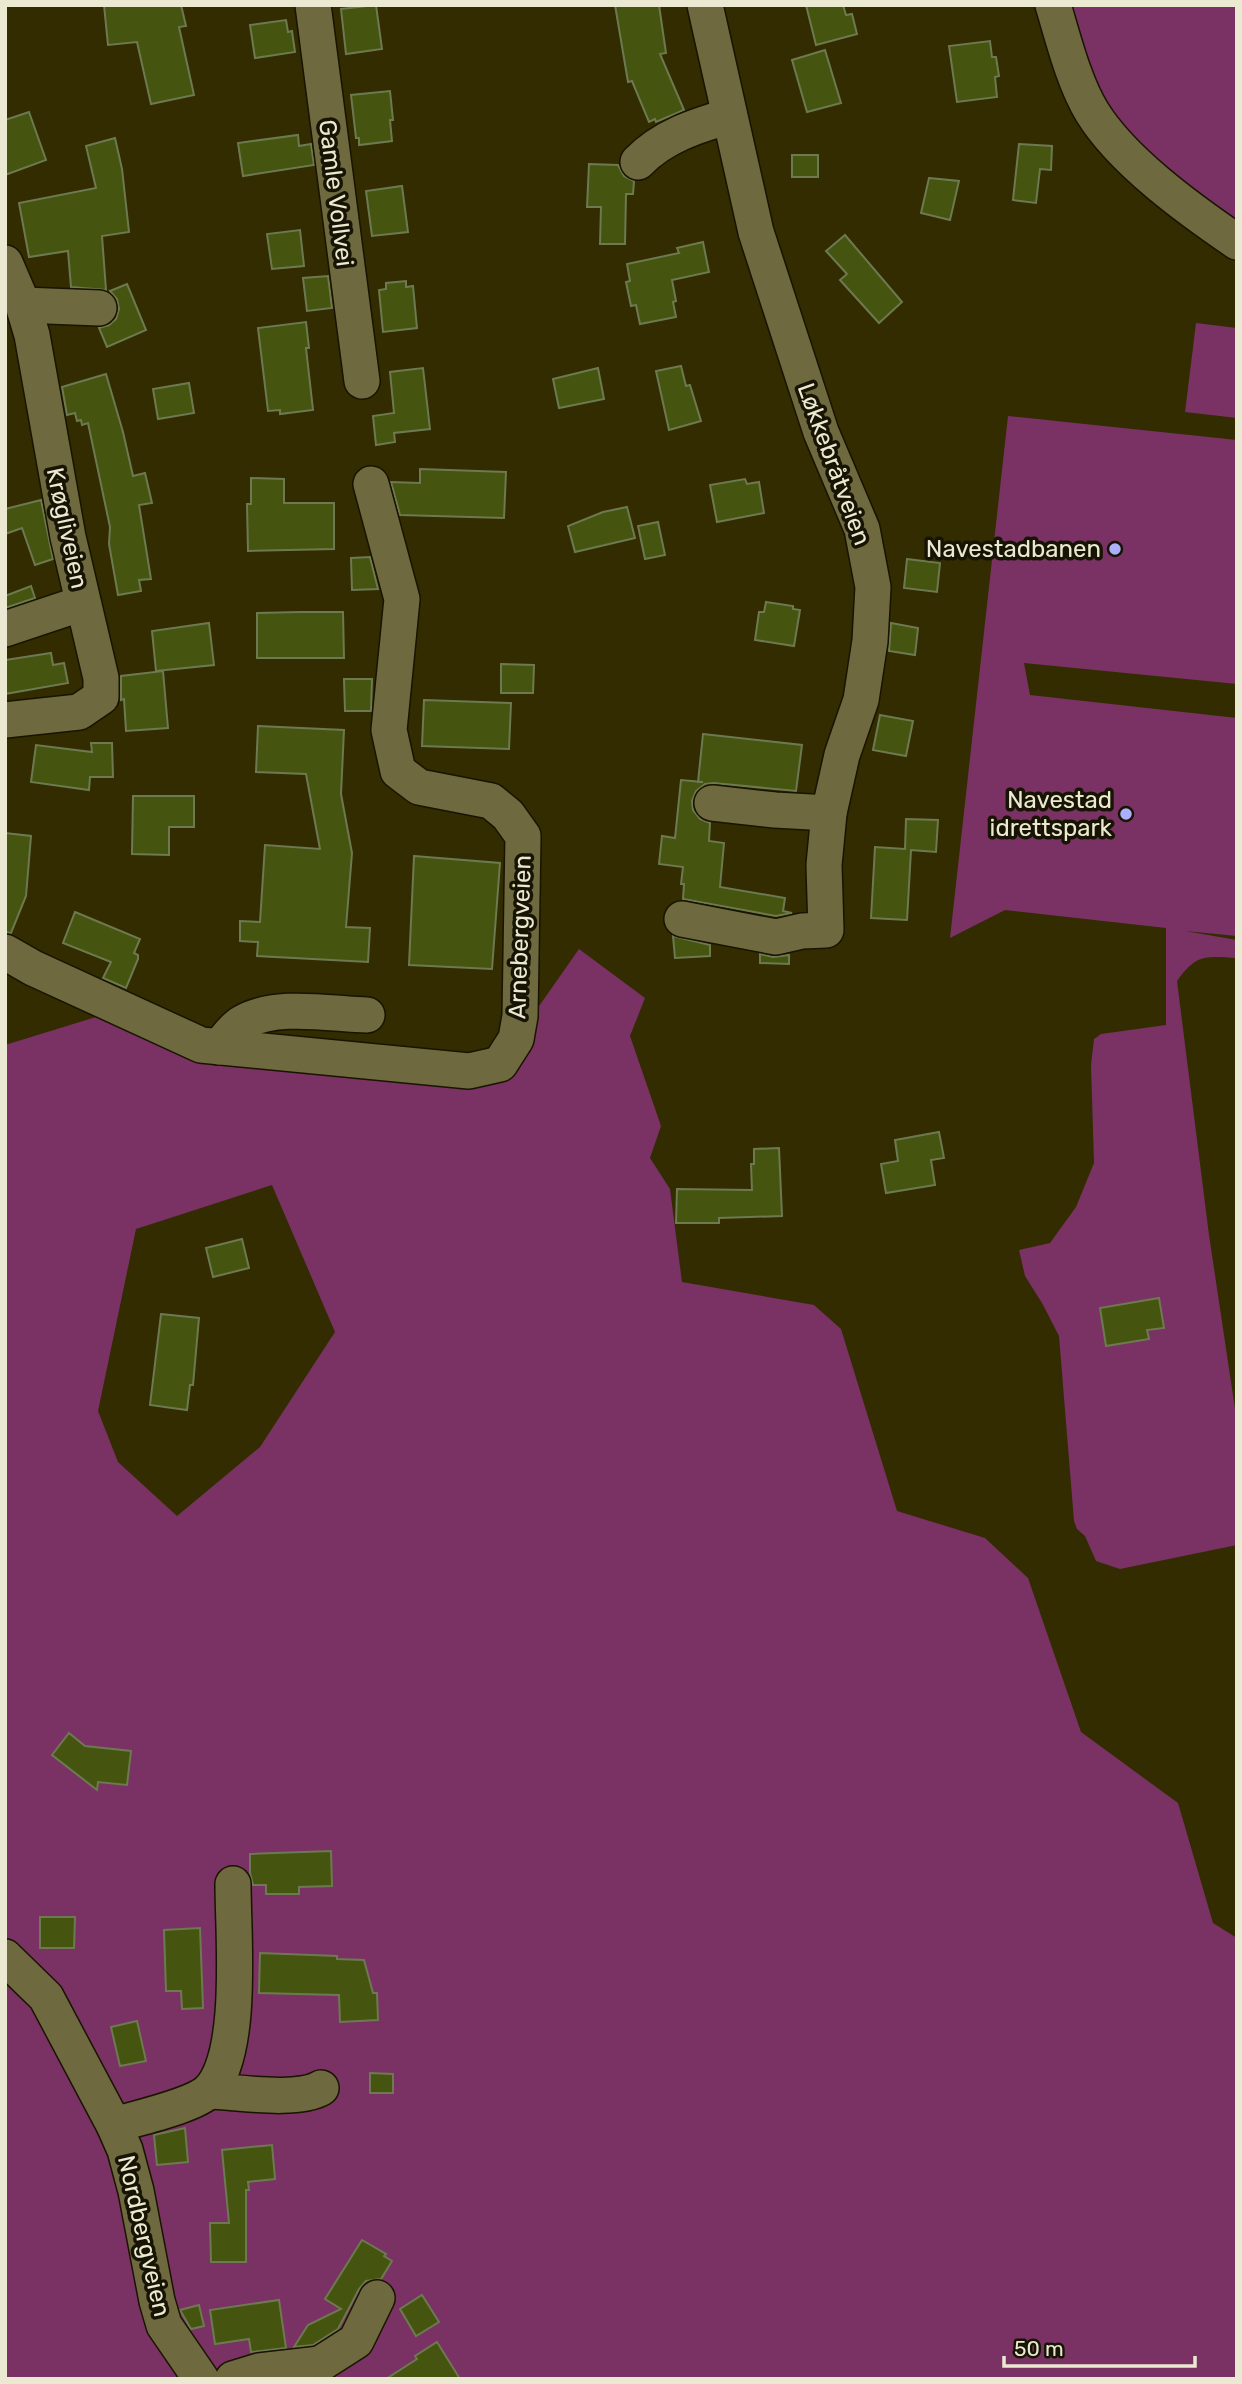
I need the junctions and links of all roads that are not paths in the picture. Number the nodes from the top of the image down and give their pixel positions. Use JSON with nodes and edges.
{"nodes":[{"id":1,"x":313,"y":5,"type":"edge"},
{"id":2,"x":705,"y":5,"type":"edge"},
{"id":3,"x":1054,"y":5,"type":"edge"},
{"id":4,"x":729,"y":116,"type":"junction"},
{"id":5,"x":638,"y":162,"type":"dead end"},
{"id":6,"x":1237,"y":242,"type":"edge"},
{"id":7,"x":5,"y":263,"type":"edge"},
{"id":8,"x":23,"y":305,"type":"junction"},
{"id":9,"x":99,"y":308,"type":"dead end"},
{"id":10,"x":362,"y":381,"type":"dead end"},
{"id":11,"x":371,"y":484,"type":"dead end"},
{"id":12,"x":83,"y":603,"type":"junction"},
{"id":13,"x":5,"y":629,"type":"edge"},
{"id":14,"x":5,"y":720,"type":"edge"},
{"id":15,"x":712,"y":803,"type":"dead end"},
{"id":16,"x":829,"y":813,"type":"junction"},
{"id":17,"x":682,"y":919,"type":"dead end"},
{"id":18,"x":5,"y":952,"type":"edge"},
{"id":19,"x":367,"y":1016,"type":"dead end"},
{"id":20,"x":219,"y":1047,"type":"junction"},
{"id":21,"x":233,"y":1884,"type":"dead end"},
{"id":22,"x":5,"y":1957,"type":"edge"},
{"id":23,"x":321,"y":2088,"type":"dead end"},
{"id":24,"x":209,"y":2091,"type":"junction"},
{"id":25,"x":114,"y":2125,"type":"junction"},
{"id":26,"x":376,"y":2298,"type":"dead end"},
{"id":27,"x":201,"y":2379,"type":"edge"},
{"id":28,"x":233,"y":2379,"type":"edge"}],
"edges":[{"from":1,"to":10,"type":"street","name":"Gamle Vollvei"},
{"from":2,"to":4,"type":"street","name":"Løkkebråtveien"},
{"from":3,"to":6,"type":"street"},
{"from":4,"to":5,"type":"street"},
{"from":4,"to":16,"type":"street","name":"Løkkebråtveien"},
{"from":7,"to":8,"type":"street","name":"Krøgliveien"},
{"from":8,"to":9,"type":"street"},
{"from":8,"to":12,"type":"street","name":"Krøgliveien"},
{"from":11,"to":20,"type":"street","name":"Arnebergveien"},
{"from":12,"to":13,"type":"street"},
{"from":12,"to":14,"type":"street","name":"Krøgliveien"},
{"from":15,"to":16,"type":"street"},
{"from":16,"to":17,"type":"street","name":"Løkkebråtveien"},
{"from":18,"to":20,"type":"street","name":"Arnebergveien"},
{"from":19,"to":20,"type":"street"},
{"from":21,"to":24,"type":"street"},
{"from":22,"to":25,"type":"street","name":"Nordbergveien"},
{"from":23,"to":24,"type":"street"},
{"from":24,"to":25,"type":"street","name":"Nordbergveien"},
{"from":25,"to":27,"type":"street","name":"Nordbergveien"},
{"from":26,"to":28,"type":"street"}]}
